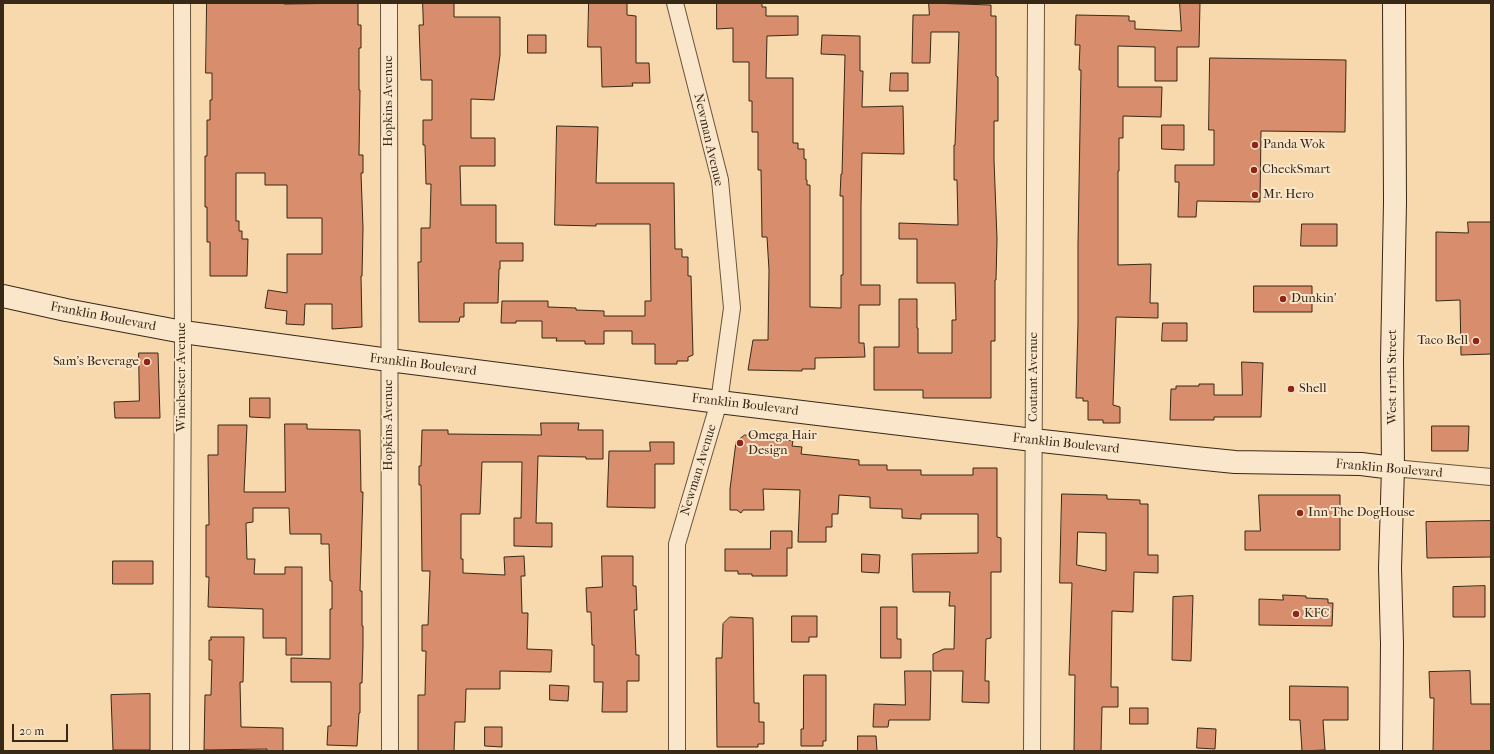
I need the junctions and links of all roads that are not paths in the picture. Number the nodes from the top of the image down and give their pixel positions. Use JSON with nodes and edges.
{"nodes":[{"id":1,"x":182,"y":3,"type":"edge"},
{"id":2,"x":389,"y":3,"type":"edge"},
{"id":3,"x":675,"y":3,"type":"edge"},
{"id":4,"x":1036,"y":3,"type":"edge"},
{"id":5,"x":1394,"y":3,"type":"edge"},
{"id":6,"x":3,"y":296,"type":"edge"},
{"id":7,"x":183,"y":332,"type":"junction"},
{"id":8,"x":389,"y":360,"type":"junction"},
{"id":9,"x":719,"y":402,"type":"junction"},
{"id":10,"x":1033,"y":440,"type":"junction"},
{"id":11,"x":1393,"y":468,"type":"junction"},
{"id":12,"x":1491,"y":477,"type":"edge"},
{"id":13,"x":181,"y":751,"type":"edge"},
{"id":14,"x":390,"y":751,"type":"edge"},
{"id":15,"x":677,"y":751,"type":"edge"},
{"id":16,"x":1032,"y":751,"type":"edge"},
{"id":17,"x":1391,"y":751,"type":"edge"}],
"edges":[{"from":1,"to":7,"type":"street","name":"Winchester Avenue"},
{"from":2,"to":8,"type":"street","name":"Hopkins Avenue"},
{"from":3,"to":9,"type":"street","name":"Newman Avenue"},
{"from":4,"to":10,"type":"street","name":"Coutant Avenue"},
{"from":5,"to":11,"type":"street","name":"West 117th Street"},
{"from":6,"to":7,"type":"street","name":"Franklin Boulevard"},
{"from":7,"to":8,"type":"street","name":"Franklin Boulevard"},
{"from":7,"to":13,"type":"street","name":"Winchester Avenue"},
{"from":8,"to":9,"type":"street","name":"Franklin Boulevard"},
{"from":8,"to":14,"type":"street","name":"Hopkins Avenue"},
{"from":9,"to":10,"type":"street","name":"Franklin Boulevard"},
{"from":9,"to":15,"type":"street","name":"Newman Avenue"},
{"from":10,"to":11,"type":"street","name":"Franklin Boulevard"},
{"from":10,"to":16,"type":"street","name":"Coutant Avenue"},
{"from":11,"to":12,"type":"street","name":"Franklin Boulevard"},
{"from":11,"to":17,"type":"street","name":"West 117th Street"}]}
